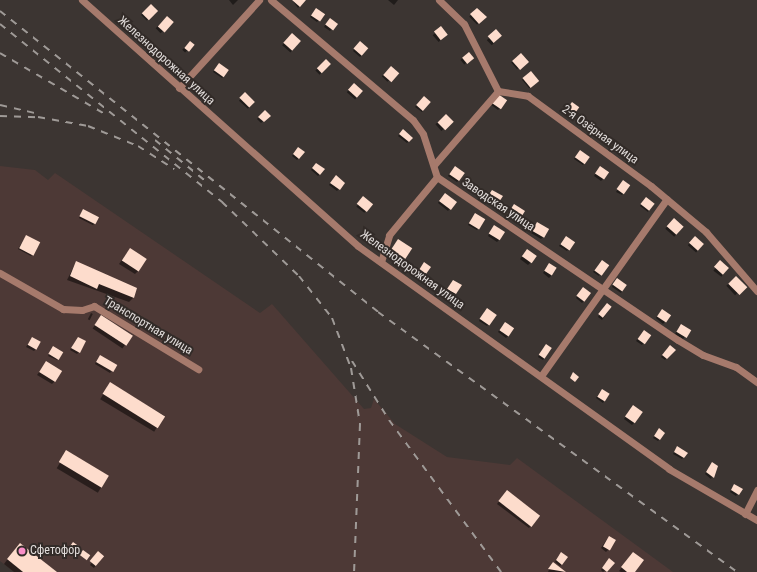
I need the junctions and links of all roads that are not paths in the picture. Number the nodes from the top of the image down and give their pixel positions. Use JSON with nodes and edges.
{"nodes":[{"id":1,"x":82,"y":0,"type":"edge"},
{"id":2,"x":260,"y":0,"type":"edge"},
{"id":3,"x":271,"y":0,"type":"edge"},
{"id":4,"x":439,"y":0,"type":"edge"},
{"id":5,"x":179,"y":88,"type":"junction"},
{"id":6,"x":498,"y":91,"type":"junction"},
{"id":7,"x":434,"y":165,"type":"junction"},
{"id":8,"x":437,"y":177,"type":"junction"},
{"id":9,"x":667,"y":199,"type":"junction"},
{"id":10,"x":381,"y":262,"type":"junction"},
{"id":11,"x":0,"y":273,"type":"edge"},
{"id":12,"x":601,"y":288,"type":"junction"},
{"id":13,"x":757,"y":291,"type":"edge"},
{"id":14,"x":198,"y":369,"type":"dead end"},
{"id":15,"x":541,"y":376,"type":"junction"},
{"id":16,"x":757,"y":382,"type":"edge"},
{"id":17,"x":757,"y":490,"type":"edge"},
{"id":18,"x":746,"y":514,"type":"junction"},
{"id":19,"x":757,"y":520,"type":"edge"}],
"edges":[{"from":1,"to":5,"type":"street","name":"Железнодорожная улица"},
{"from":2,"to":5,"type":"street"},
{"from":3,"to":7,"type":"street"},
{"from":4,"to":6,"type":"street"},
{"from":5,"to":10,"type":"street","name":"Железнодорожная улица"},
{"from":6,"to":7,"type":"street"},
{"from":6,"to":9,"type":"street","name":"2-я Озёрная улица"},
{"from":7,"to":8,"type":"street"},
{"from":8,"to":10,"type":"street"},
{"from":8,"to":12,"type":"street","name":"Заводская улица"},
{"from":9,"to":12,"type":"street"},
{"from":9,"to":13,"type":"street","name":"2-я Озёрная улица"},
{"from":10,"to":15,"type":"street","name":"Железнодорожная улица"},
{"from":11,"to":14,"type":"street","name":"Транспортная улица"},
{"from":12,"to":15,"type":"street"},
{"from":12,"to":16,"type":"street","name":"Заводская улица"},
{"from":15,"to":18,"type":"street","name":"Железнодорожная улица"},
{"from":17,"to":18,"type":"street"},
{"from":18,"to":19,"type":"street","name":"Железнодорожная улица"}]}
